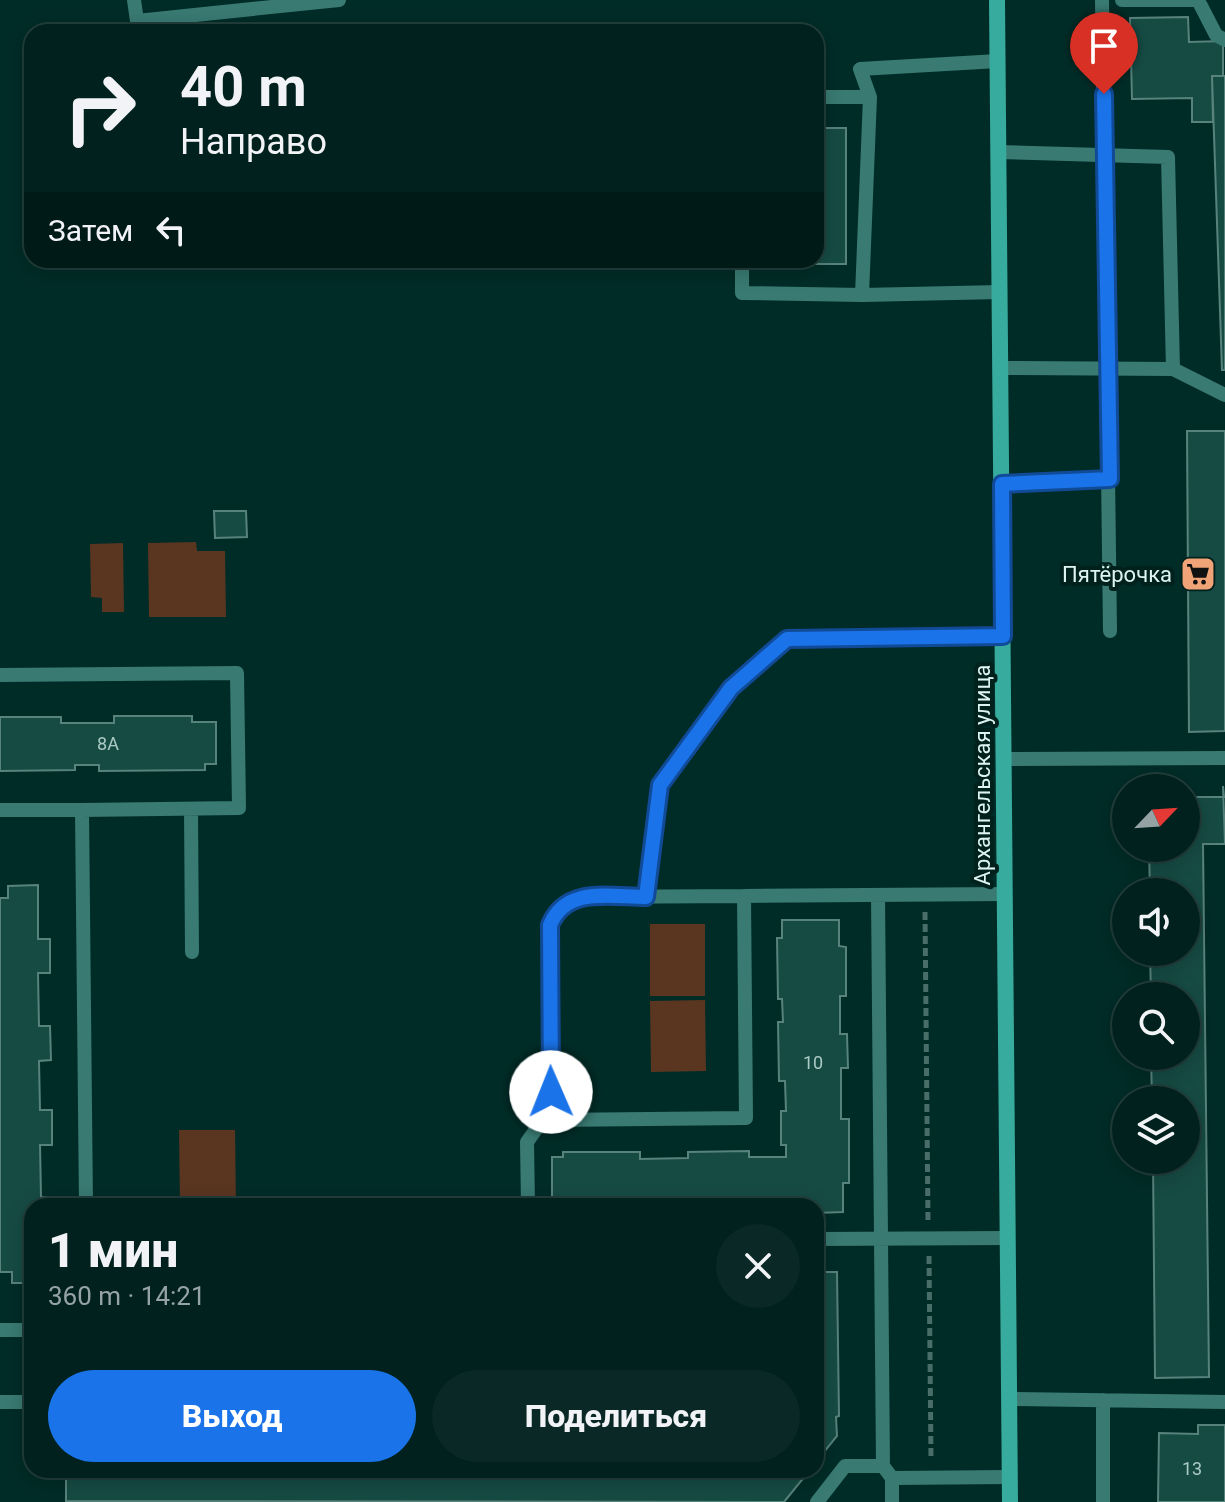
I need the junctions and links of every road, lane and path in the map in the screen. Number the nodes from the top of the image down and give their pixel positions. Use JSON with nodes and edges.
{"nodes":[{"id":1,"x":134,"y":0,"type":"edge"},
{"id":2,"x":339,"y":0,"type":"edge"},
{"id":3,"x":997,"y":0,"type":"edge"},
{"id":4,"x":1102,"y":0,"type":"edge"},
{"id":5,"x":1122,"y":0,"type":"edge"},
{"id":6,"x":1199,"y":1,"type":"edge"},
{"id":7,"x":1225,"y":40,"type":"edge"},
{"id":8,"x":998,"y":61,"type":"junction"},
{"id":9,"x":824,"y":97,"type":"edge"},
{"id":10,"x":870,"y":97,"type":"junction"},
{"id":11,"x":998,"y":152,"type":"junction"},
{"id":12,"x":1105,"y":156,"type":"junction"},
{"id":13,"x":742,"y":268,"type":"edge"},
{"id":14,"x":1000,"y":292,"type":"junction"},
{"id":15,"x":862,"y":295,"type":"junction"},
{"id":16,"x":1000,"y":368,"type":"junction"},
{"id":17,"x":1108,"y":368,"type":"junction"},
{"id":18,"x":1173,"y":369,"type":"junction"},
{"id":19,"x":1225,"y":395,"type":"edge"},
{"id":20,"x":1110,"y":479,"type":"junction"},
{"id":21,"x":1002,"y":484,"type":"junction"},
{"id":22,"x":1110,"y":631,"type":"dead end"},
{"id":23,"x":1003,"y":636,"type":"junction"},
{"id":24,"x":0,"y":675,"type":"edge"},
{"id":25,"x":1225,"y":758,"type":"edge"},
{"id":26,"x":1004,"y":759,"type":"junction"},
{"id":27,"x":191,"y":809,"type":"junction"},
{"id":28,"x":0,"y":810,"type":"edge"},
{"id":29,"x":82,"y":810,"type":"junction"},
{"id":30,"x":1005,"y":894,"type":"junction"},
{"id":31,"x":878,"y":895,"type":"junction"},
{"id":32,"x":925,"y":895,"type":"junction"},
{"id":33,"x":744,"y":896,"type":"junction"},
{"id":34,"x":646,"y":897,"type":"junction"},
{"id":35,"x":192,"y":952,"type":"dead end"},
{"id":36,"x":552,"y":1120,"type":"junction"},
{"id":37,"x":86,"y":1198,"type":"edge"},
{"id":38,"x":528,"y":1198,"type":"edge"},
{"id":39,"x":929,"y":1238,"type":"junction"},
{"id":40,"x":1007,"y":1238,"type":"junction"},
{"id":41,"x":824,"y":1239,"type":"edge"},
{"id":42,"x":881,"y":1239,"type":"junction"},
{"id":43,"x":0,"y":1330,"type":"edge"},
{"id":44,"x":24,"y":1330,"type":"edge"},
{"id":45,"x":1010,"y":1399,"type":"junction"},
{"id":46,"x":1103,"y":1400,"type":"junction"},
{"id":47,"x":0,"y":1402,"type":"edge"},
{"id":48,"x":24,"y":1402,"type":"edge"},
{"id":49,"x":1225,"y":1402,"type":"edge"},
{"id":50,"x":888,"y":1472,"type":"junction"},
{"id":51,"x":1009,"y":1477,"type":"junction"},
{"id":52,"x":931,"y":1478,"type":"junction"},
{"id":53,"x":817,"y":1502,"type":"edge"},
{"id":54,"x":892,"y":1502,"type":"edge"},
{"id":55,"x":1010,"y":1502,"type":"edge"},
{"id":56,"x":1103,"y":1502,"type":"edge"}],
"edges":[{"from":1,"to":2,"type":"lane"},
{"from":3,"to":8,"type":"street","name":"Архангельская улица"},
{"from":4,"to":12,"type":"lane"},
{"from":5,"to":6,"type":"lane"},
{"from":6,"to":7,"type":"lane"},
{"from":8,"to":10,"type":"lane"},
{"from":8,"to":11,"type":"street","name":"Архангельская улица"},
{"from":9,"to":10,"type":"lane"},
{"from":10,"to":15,"type":"lane"},
{"from":11,"to":12,"type":"lane"},
{"from":11,"to":14,"type":"street","name":"Архангельская улица"},
{"from":12,"to":17,"type":"lane"},
{"from":12,"to":18,"type":"lane"},
{"from":13,"to":15,"type":"lane"},
{"from":14,"to":15,"type":"lane"},
{"from":14,"to":16,"type":"street","name":"Архангельская улица"},
{"from":16,"to":17,"type":"lane"},
{"from":16,"to":21,"type":"street","name":"Архангельская улица"},
{"from":17,"to":18,"type":"lane"},
{"from":17,"to":20,"type":"lane"},
{"from":18,"to":19,"type":"lane"},
{"from":20,"to":21,"type":"lane"},
{"from":20,"to":22,"type":"lane"},
{"from":21,"to":23,"type":"street","name":"Архангельская улица"},
{"from":23,"to":26,"type":"street","name":"Архангельская улица"},
{"from":23,"to":34,"type":"lane"},
{"from":24,"to":27,"type":"lane"},
{"from":25,"to":26,"type":"lane"},
{"from":26,"to":30,"type":"street","name":"Архангельская улица"},
{"from":27,"to":29,"type":"lane"},
{"from":27,"to":35,"type":"lane"},
{"from":28,"to":29,"type":"lane"},
{"from":29,"to":37,"type":"lane"},
{"from":30,"to":32,"type":"lane"},
{"from":30,"to":40,"type":"street","name":"Архангельская улица"},
{"from":31,"to":32,"type":"lane"},
{"from":31,"to":33,"type":"lane"},
{"from":31,"to":42,"type":"lane"},
{"from":32,"to":39,"type":"path"},
{"from":33,"to":34,"type":"lane"},
{"from":33,"to":36,"type":"lane"},
{"from":34,"to":36,"type":"lane"},
{"from":36,"to":38,"type":"lane"},
{"from":39,"to":40,"type":"lane"},
{"from":39,"to":42,"type":"lane"},
{"from":39,"to":52,"type":"path"},
{"from":40,"to":45,"type":"street","name":"Архангельская улица"},
{"from":41,"to":42,"type":"lane"},
{"from":42,"to":50,"type":"lane"},
{"from":43,"to":44,"type":"lane"},
{"from":45,"to":46,"type":"lane"},
{"from":45,"to":51,"type":"street","name":"Архангельская улица"},
{"from":46,"to":49,"type":"lane"},
{"from":46,"to":56,"type":"lane"},
{"from":47,"to":48,"type":"lane"},
{"from":50,"to":52,"type":"lane"},
{"from":50,"to":53,"type":"lane"},
{"from":50,"to":54,"type":"lane"},
{"from":51,"to":52,"type":"lane"},
{"from":51,"to":55,"type":"street","name":"Архангельская улица"}]}
